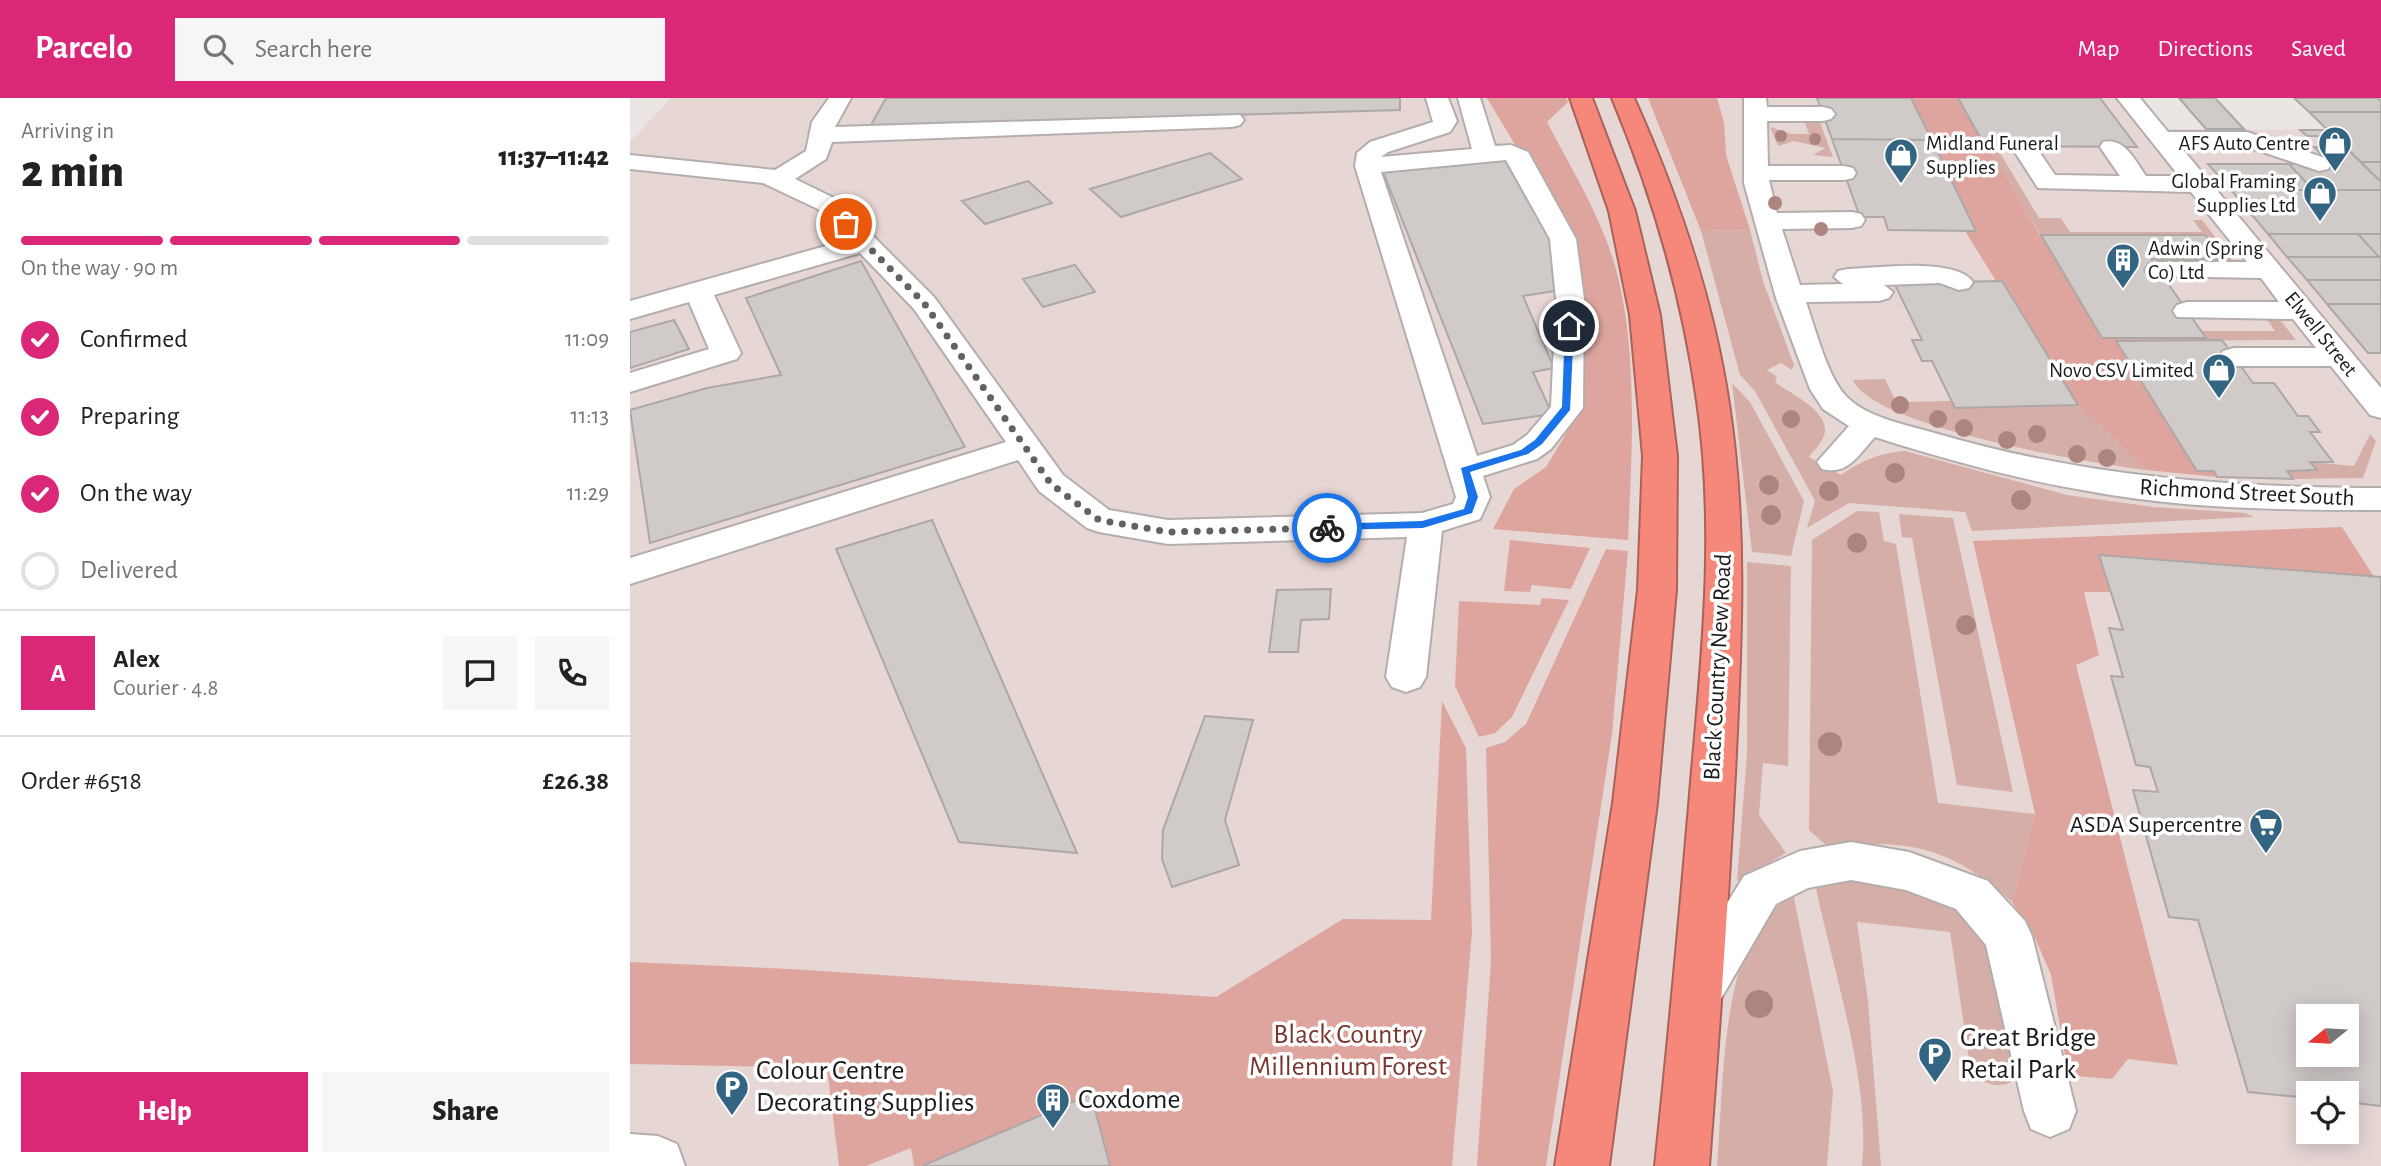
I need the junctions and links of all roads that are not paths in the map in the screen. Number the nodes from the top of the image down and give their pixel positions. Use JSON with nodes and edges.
{"nodes":[{"id":1,"x":840,"y":98,"type":"edge"},
{"id":2,"x":1437,"y":98,"type":"edge"},
{"id":3,"x":1469,"y":98,"type":"edge"},
{"id":4,"x":1581,"y":98,"type":"edge"},
{"id":5,"x":1623,"y":98,"type":"edge"},
{"id":6,"x":2128,"y":98,"type":"edge"},
{"id":7,"x":1755,"y":105,"type":"edge"},
{"id":8,"x":1821,"y":109,"type":"dead end"},
{"id":9,"x":1233,"y":120,"type":"dead end"},
{"id":10,"x":821,"y":135,"type":"junction"},
{"id":11,"x":2162,"y":139,"type":"junction"},
{"id":12,"x":2262,"y":144,"type":"junction"},
{"id":13,"x":2023,"y":146,"type":"dead end"},
{"id":14,"x":1485,"y":153,"type":"junction"},
{"id":15,"x":630,"y":162,"type":"edge"},
{"id":16,"x":2280,"y":164,"type":"dead end"},
{"id":17,"x":2319,"y":164,"type":"dead end"},
{"id":18,"x":1367,"y":166,"type":"junction"},
{"id":19,"x":1757,"y":166,"type":"junction"},
{"id":20,"x":1842,"y":166,"type":"dead end"},
{"id":21,"x":777,"y":180,"type":"junction"},
{"id":22,"x":2207,"y":183,"type":"junction"},
{"id":23,"x":2111,"y":184,"type":"junction"},
{"id":24,"x":2139,"y":184,"type":"junction"},
{"id":25,"x":2248,"y":211,"type":"dead end"},
{"id":26,"x":2221,"y":212,"type":"junction"},
{"id":27,"x":1852,"y":220,"type":"dead end"},
{"id":28,"x":1766,"y":221,"type":"junction"},
{"id":29,"x":2245,"y":241,"type":"junction"},
{"id":30,"x":2274,"y":241,"type":"dead end"},
{"id":31,"x":866,"y":243,"type":"junction"},
{"id":32,"x":2159,"y":270,"type":"dead end"},
{"id":33,"x":2270,"y":272,"type":"junction"},
{"id":34,"x":1847,"y":274,"type":"junction"},
{"id":35,"x":1959,"y":282,"type":"dead end"},
{"id":36,"x":698,"y":291,"type":"junction"},
{"id":37,"x":1898,"y":292,"type":"dead end"},
{"id":38,"x":1789,"y":294,"type":"junction"},
{"id":39,"x":2306,"y":301,"type":"junction"},
{"id":40,"x":630,"y":310,"type":"edge"},
{"id":41,"x":2187,"y":311,"type":"dead end"},
{"id":42,"x":2344,"y":343,"type":"junction"},
{"id":43,"x":2234,"y":357,"type":"dead end"},
{"id":44,"x":630,"y":383,"type":"edge"},
{"id":45,"x":2375,"y":392,"type":"edge"},
{"id":46,"x":1870,"y":423,"type":"junction"},
{"id":47,"x":1026,"y":447,"type":"junction"},
{"id":48,"x":1834,"y":462,"type":"dead end"},
{"id":49,"x":1465,"y":471,"type":"junction"},
{"id":50,"x":2381,"y":499,"type":"edge"},
{"id":51,"x":1423,"y":525,"type":"junction"},
{"id":52,"x":630,"y":571,"type":"edge"},
{"id":53,"x":630,"y":586,"type":"edge"},
{"id":54,"x":630,"y":597,"type":"edge"},
{"id":55,"x":1406,"y":677,"type":"dead end"},
{"id":56,"x":1698,"y":993,"type":"junction"},
{"id":57,"x":2050,"y":1111,"type":"dead end"},
{"id":58,"x":630,"y":1161,"type":"edge"},
{"id":59,"x":658,"y":1166,"type":"edge"},
{"id":60,"x":1582,"y":1166,"type":"edge"},
{"id":61,"x":1682,"y":1166,"type":"edge"}],
"edges":[{"from":1,"to":10,"type":"street"},
{"from":2,"to":18,"type":"street"},
{"from":3,"to":14,"type":"street"},
{"from":4,"to":60,"type":"highway"},
{"from":5,"to":56,"type":"highway","name":"Black Country New Road"},
{"from":6,"to":11,"type":"street","name":"Elwell Street"},
{"from":7,"to":8,"type":"street"},
{"from":7,"to":19,"type":"street","name":"Richmond Street South"},
{"from":9,"to":10,"type":"street"},
{"from":10,"to":21,"type":"street"},
{"from":11,"to":12,"type":"street"},
{"from":11,"to":22,"type":"street","name":"Elwell Street"},
{"from":12,"to":16,"type":"street"},
{"from":12,"to":17,"type":"street"},
{"from":13,"to":23,"type":"street"},
{"from":14,"to":18,"type":"street"},
{"from":14,"to":49,"type":"street"},
{"from":15,"to":21,"type":"street"},
{"from":18,"to":49,"type":"street"},
{"from":19,"to":20,"type":"street"},
{"from":19,"to":28,"type":"street","name":"Richmond Street South"},
{"from":21,"to":31,"type":"street"},
{"from":22,"to":24,"type":"street"},
{"from":22,"to":26,"type":"street","name":"Elwell Street"},
{"from":23,"to":24,"type":"street"},
{"from":23,"to":24,"type":"street"},
{"from":25,"to":26,"type":"street"},
{"from":26,"to":29,"type":"street","name":"Elwell Street"},
{"from":27,"to":28,"type":"street"},
{"from":28,"to":38,"type":"street","name":"Richmond Street South"},
{"from":29,"to":30,"type":"street"},
{"from":29,"to":33,"type":"street","name":"Elwell Street"},
{"from":31,"to":36,"type":"street"},
{"from":31,"to":47,"type":"street"},
{"from":32,"to":33,"type":"street"},
{"from":33,"to":39,"type":"street"},
{"from":34,"to":35,"type":"street"},
{"from":34,"to":37,"type":"street"},
{"from":34,"to":38,"type":"street"},
{"from":36,"to":40,"type":"street"},
{"from":36,"to":44,"type":"street"},
{"from":38,"to":46,"type":"street","name":"Richmond Street South"},
{"from":39,"to":41,"type":"street"},
{"from":39,"to":42,"type":"street"},
{"from":42,"to":43,"type":"street"},
{"from":42,"to":45,"type":"street","name":"Elwell Street"},
{"from":46,"to":48,"type":"street"},
{"from":46,"to":50,"type":"street","name":"Richmond Street South"},
{"from":47,"to":51,"type":"street"},
{"from":47,"to":52,"type":"street"},
{"from":49,"to":51,"type":"street"},
{"from":51,"to":55,"type":"street"},
{"from":53,"to":54,"type":"street"},
{"from":56,"to":57,"type":"street"},
{"from":56,"to":61,"type":"highway","name":"Black Country New Road"},
{"from":58,"to":59,"type":"street"}]}
